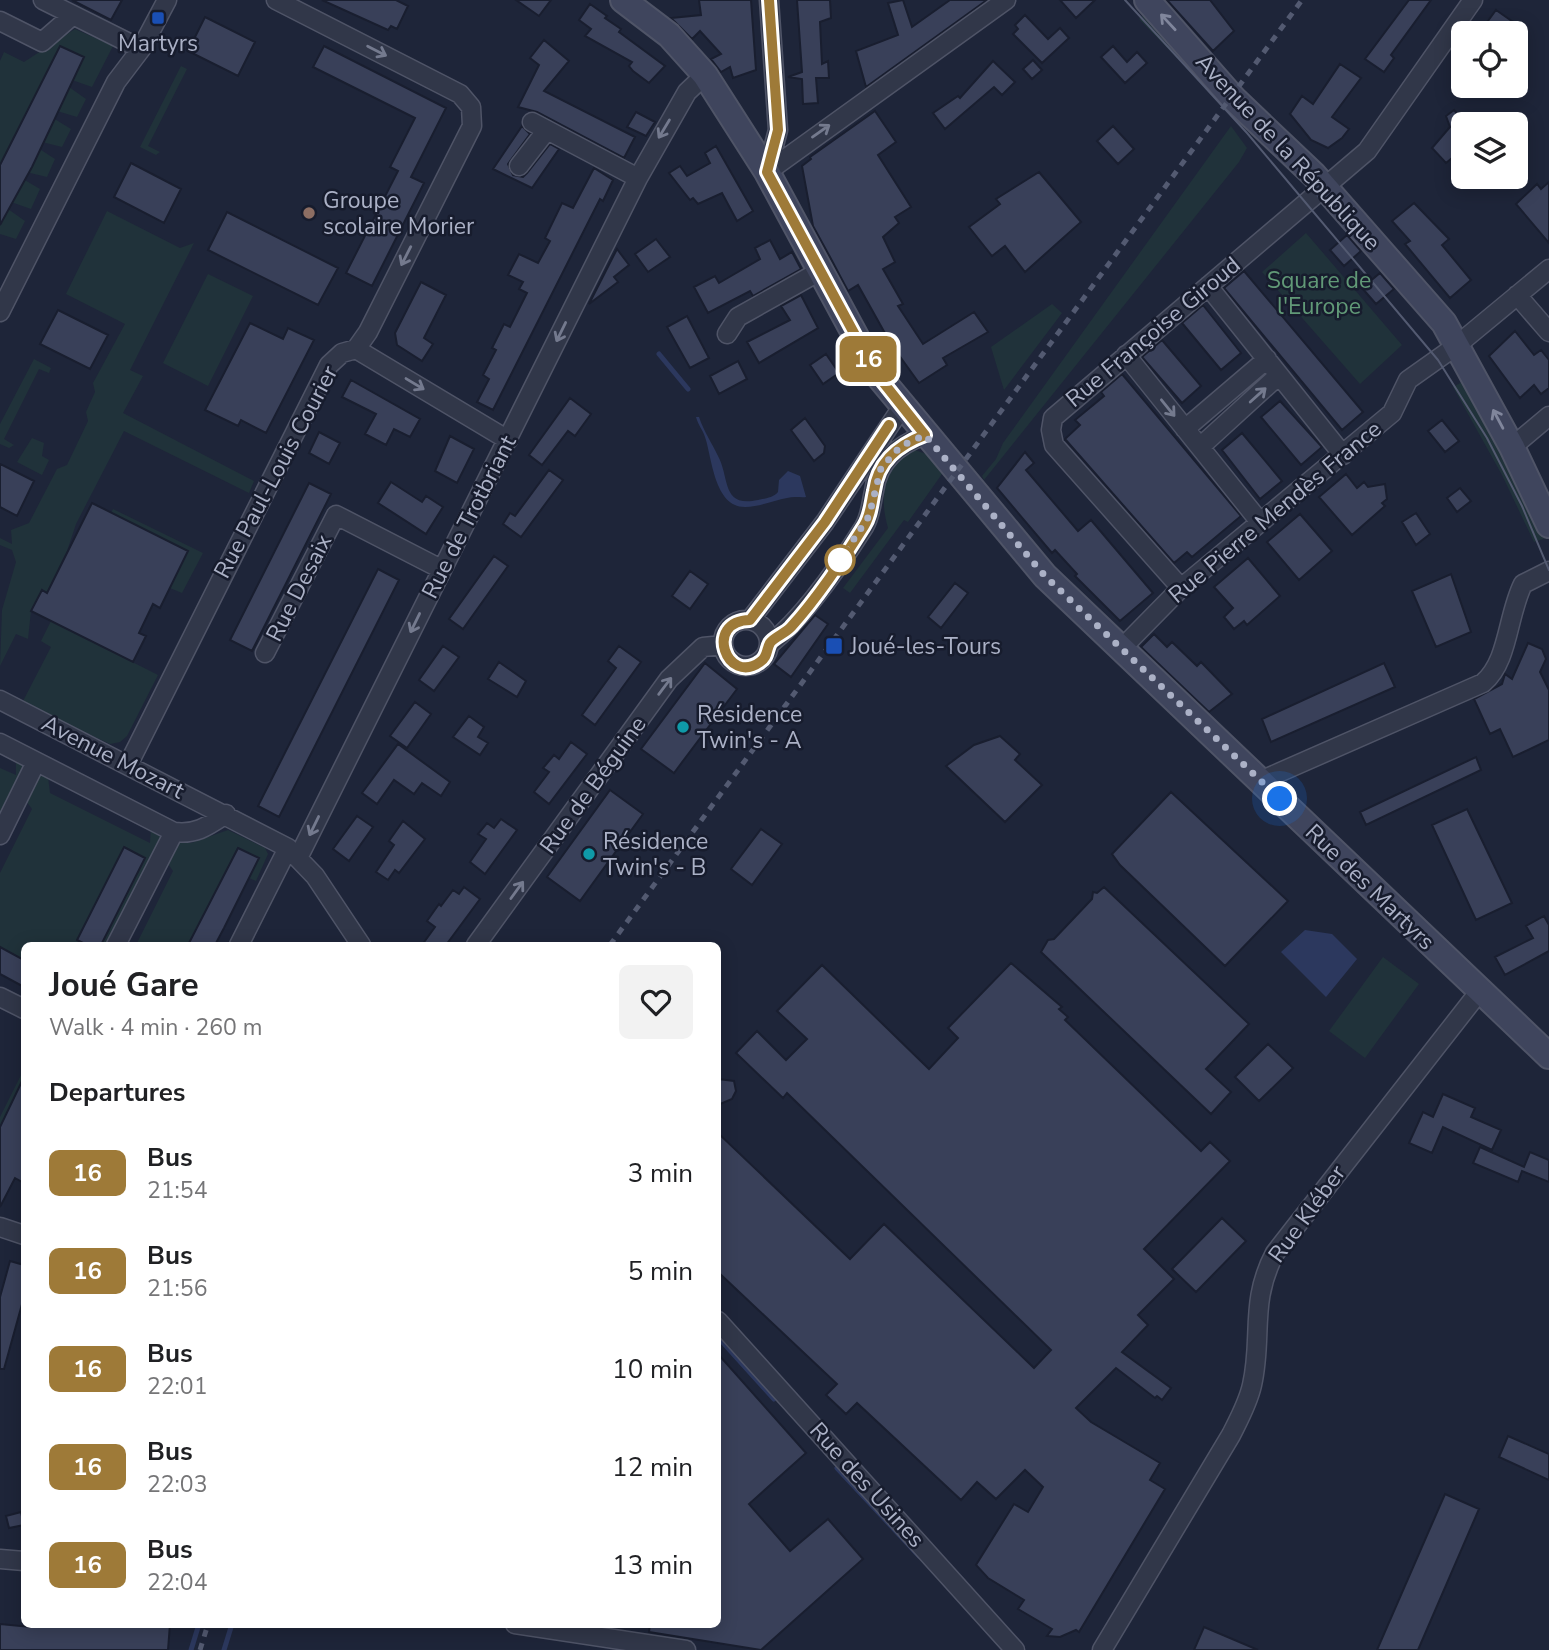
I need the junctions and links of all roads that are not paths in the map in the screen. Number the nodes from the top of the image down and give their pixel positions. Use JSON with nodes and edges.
{"nodes":[{"id":1,"x":43,"y":0,"type":"edge"},
{"id":2,"x":167,"y":0,"type":"edge"},
{"id":3,"x":276,"y":0,"type":"edge"},
{"id":4,"x":624,"y":0,"type":"edge"},
{"id":5,"x":769,"y":0,"type":"edge"},
{"id":6,"x":1006,"y":0,"type":"edge"},
{"id":7,"x":1147,"y":0,"type":"edge"},
{"id":8,"x":1473,"y":0,"type":"edge"},
{"id":9,"x":73,"y":15,"type":"junction"},
{"id":10,"x":0,"y":21,"type":"edge"},
{"id":11,"x":141,"y":49,"type":"junction"},
{"id":12,"x":705,"y":75,"type":"junction"},
{"id":13,"x":519,"y":166,"type":"dead end"},
{"id":14,"x":767,"y":172,"type":"junction"},
{"id":15,"x":638,"y":177,"type":"junction"},
{"id":16,"x":1325,"y":187,"type":"junction"},
{"id":17,"x":1549,"y":269,"type":"edge"},
{"id":18,"x":820,"y":271,"type":"junction"},
{"id":19,"x":1208,"y":286,"type":"junction"},
{"id":20,"x":1517,"y":295,"type":"junction"},
{"id":21,"x":0,"y":312,"type":"edge"},
{"id":22,"x":1549,"y":332,"type":"edge"},
{"id":23,"x":727,"y":334,"type":"dead end"},
{"id":24,"x":1456,"y":346,"type":"junction"},
{"id":25,"x":356,"y":349,"type":"junction"},
{"id":26,"x":1126,"y":355,"type":"junction"},
{"id":27,"x":1267,"y":359,"type":"junction"},
{"id":28,"x":1279,"y":376,"type":"junction"},
{"id":29,"x":902,"y":407,"type":"junction"},
{"id":30,"x":1549,"y":416,"type":"edge"},
{"id":31,"x":1185,"y":429,"type":"junction"},
{"id":32,"x":925,"y":435,"type":"junction"},
{"id":33,"x":508,"y":440,"type":"junction"},
{"id":34,"x":1200,"y":447,"type":"junction"},
{"id":35,"x":1512,"y":447,"type":"junction"},
{"id":36,"x":1343,"y":455,"type":"junction"},
{"id":37,"x":1260,"y":522,"type":"junction"},
{"id":38,"x":1549,"y":525,"type":"edge"},
{"id":39,"x":441,"y":569,"type":"junction"},
{"id":40,"x":1549,"y":571,"type":"edge"},
{"id":41,"x":1181,"y":588,"type":"junction"},
{"id":42,"x":750,"y":620,"type":"junction"},
{"id":43,"x":770,"y":643,"type":"junction"},
{"id":44,"x":723,"y":645,"type":"junction"},
{"id":45,"x":1121,"y":649,"type":"junction"},
{"id":46,"x":265,"y":653,"type":"dead end"},
{"id":47,"x":0,"y":700,"type":"edge"},
{"id":48,"x":0,"y":743,"type":"edge"},
{"id":49,"x":36,"y":762,"type":"junction"},
{"id":50,"x":128,"y":765,"type":"junction"},
{"id":51,"x":1260,"y":781,"type":"junction"},
{"id":52,"x":226,"y":814,"type":"junction"},
{"id":53,"x":174,"y":832,"type":"junction"},
{"id":54,"x":0,"y":835,"type":"edge"},
{"id":55,"x":294,"y":852,"type":"junction"},
{"id":56,"x":118,"y":942,"type":"edge"},
{"id":57,"x":241,"y":942,"type":"edge"},
{"id":58,"x":359,"y":942,"type":"edge"},
{"id":59,"x":478,"y":942,"type":"edge"},
{"id":60,"x":1479,"y":992,"type":"junction"},
{"id":61,"x":0,"y":997,"type":"edge"},
{"id":62,"x":21,"y":1008,"type":"edge"},
{"id":63,"x":1549,"y":1056,"type":"edge"},
{"id":64,"x":0,"y":1227,"type":"edge"},
{"id":65,"x":21,"y":1234,"type":"edge"},
{"id":66,"x":721,"y":1324,"type":"edge"},
{"id":67,"x":0,"y":1559,"type":"edge"},
{"id":68,"x":21,"y":1561,"type":"edge"},
{"id":69,"x":541,"y":1628,"type":"edge"},
{"id":70,"x":686,"y":1650,"type":"edge"},
{"id":71,"x":1015,"y":1650,"type":"edge"},
{"id":72,"x":1102,"y":1650,"type":"edge"}],
"edges":[{"from":1,"to":9,"type":"street"},
{"from":2,"to":11,"type":"street"},
{"from":3,"to":25,"type":"street","one_way":true},
{"from":4,"to":12,"type":"main road","name":"Rue des Martyrs"},
{"from":5,"to":14,"type":"street"},
{"from":14,"to":6,"type":"street","one_way":true},
{"from":16,"to":7,"type":"main road","name":"Avenue de la République","one_way":true},
{"from":8,"to":16,"type":"street","name":"Rue Françoise Giroud"},
{"from":9,"to":10,"type":"street"},
{"from":9,"to":11,"type":"street"},
{"from":11,"to":21,"type":"street"},
{"from":12,"to":14,"type":"main road","name":"Rue des Martyrs"},
{"from":12,"to":15,"type":"street","name":"Rue de Trotbriant","one_way":true},
{"from":13,"to":15,"type":"street"},
{"from":14,"to":18,"type":"main road","name":"Rue des Martyrs"},
{"from":15,"to":33,"type":"street","name":"Rue de Trotbriant","one_way":true},
{"from":16,"to":19,"type":"street","name":"Rue Françoise Giroud"},
{"from":16,"to":24,"type":"main road","name":"Avenue de la République"},
{"from":17,"to":20,"type":"street","name":"Rue Pierre Mendès France"},
{"from":18,"to":23,"type":"street"},
{"from":18,"to":29,"type":"main road","name":"Rue des Martyrs"},
{"from":19,"to":26,"type":"street","name":"Rue Françoise Giroud"},
{"from":19,"to":27,"type":"street"},
{"from":20,"to":22,"type":"street"},
{"from":20,"to":24,"type":"street","name":"Rue Pierre Mendès France"},
{"from":35,"to":24,"type":"main road","name":"Avenue de la République","one_way":true},
{"from":24,"to":36,"type":"street","name":"Rue Pierre Mendès France"},
{"from":25,"to":33,"type":"street","name":"Rue Paul-Louis Courier","one_way":true},
{"from":25,"to":50,"type":"street","name":"Rue Paul-Louis Courier"},
{"from":26,"to":31,"type":"street","one_way":true},
{"from":26,"to":41,"type":"street","name":"Rue Françoise Giroud"},
{"from":27,"to":28,"type":"street"},
{"from":27,"to":31,"type":"street"},
{"from":34,"to":28,"type":"street","one_way":true},
{"from":28,"to":36,"type":"street"},
{"from":29,"to":32,"type":"main road","name":"Rue des Martyrs"},
{"from":29,"to":42,"type":"street","name":"Rue de Béguine"},
{"from":30,"to":35,"type":"street"},
{"from":31,"to":34,"type":"street"},
{"from":32,"to":43,"type":"street"},
{"from":32,"to":45,"type":"main road","name":"Rue des Martyrs"},
{"from":33,"to":39,"type":"street","name":"Rue de Trotbriant"},
{"from":34,"to":37,"type":"street"},
{"from":35,"to":38,"type":"main road","name":"Avenue de la République"},
{"from":36,"to":37,"type":"street","name":"Rue Pierre Mendès France"},
{"from":37,"to":41,"type":"street","name":"Rue Pierre Mendès France"},
{"from":39,"to":46,"type":"street","name":"Rue Desaix"},
{"from":39,"to":55,"type":"street","name":"Rue de Trotbriant","one_way":true},
{"from":40,"to":51,"type":"street"},
{"from":41,"to":45,"type":"street","name":"Rue Pierre Mendès France"},
{"from":42,"to":43,"type":"street"},
{"from":42,"to":44,"type":"street","name":"Rue de Béguine"},
{"from":43,"to":44,"type":"street"},
{"from":59,"to":44,"type":"street","name":"Rue de Béguine","one_way":true},
{"from":45,"to":51,"type":"main road","name":"Rue des Martyrs"},
{"from":47,"to":50,"type":"street","name":"Avenue Mozart"},
{"from":48,"to":49,"type":"street","name":"Avenue Mozart"},
{"from":49,"to":53,"type":"street","name":"Avenue Mozart"},
{"from":49,"to":54,"type":"street"},
{"from":50,"to":52,"type":"street","name":"Avenue Mozart"},
{"from":51,"to":60,"type":"main road","name":"Rue des Martyrs"},
{"from":52,"to":53,"type":"street","name":"Avenue Mozart"},
{"from":52,"to":55,"type":"street","name":"Avenue Mozart"},
{"from":53,"to":56,"type":"street"},
{"from":55,"to":57,"type":"street","name":"Rue de Trotbriant"},
{"from":55,"to":58,"type":"street","name":"Avenue Mozart"},
{"from":60,"to":63,"type":"main road","name":"Rue des Martyrs"},
{"from":60,"to":72,"type":"street","name":"Rue Kléber"},
{"from":61,"to":62,"type":"street"},
{"from":64,"to":65,"type":"street"},
{"from":66,"to":71,"type":"street","name":"Rue des Usines"},
{"from":67,"to":68,"type":"street"},
{"from":69,"to":70,"type":"street"}]}
